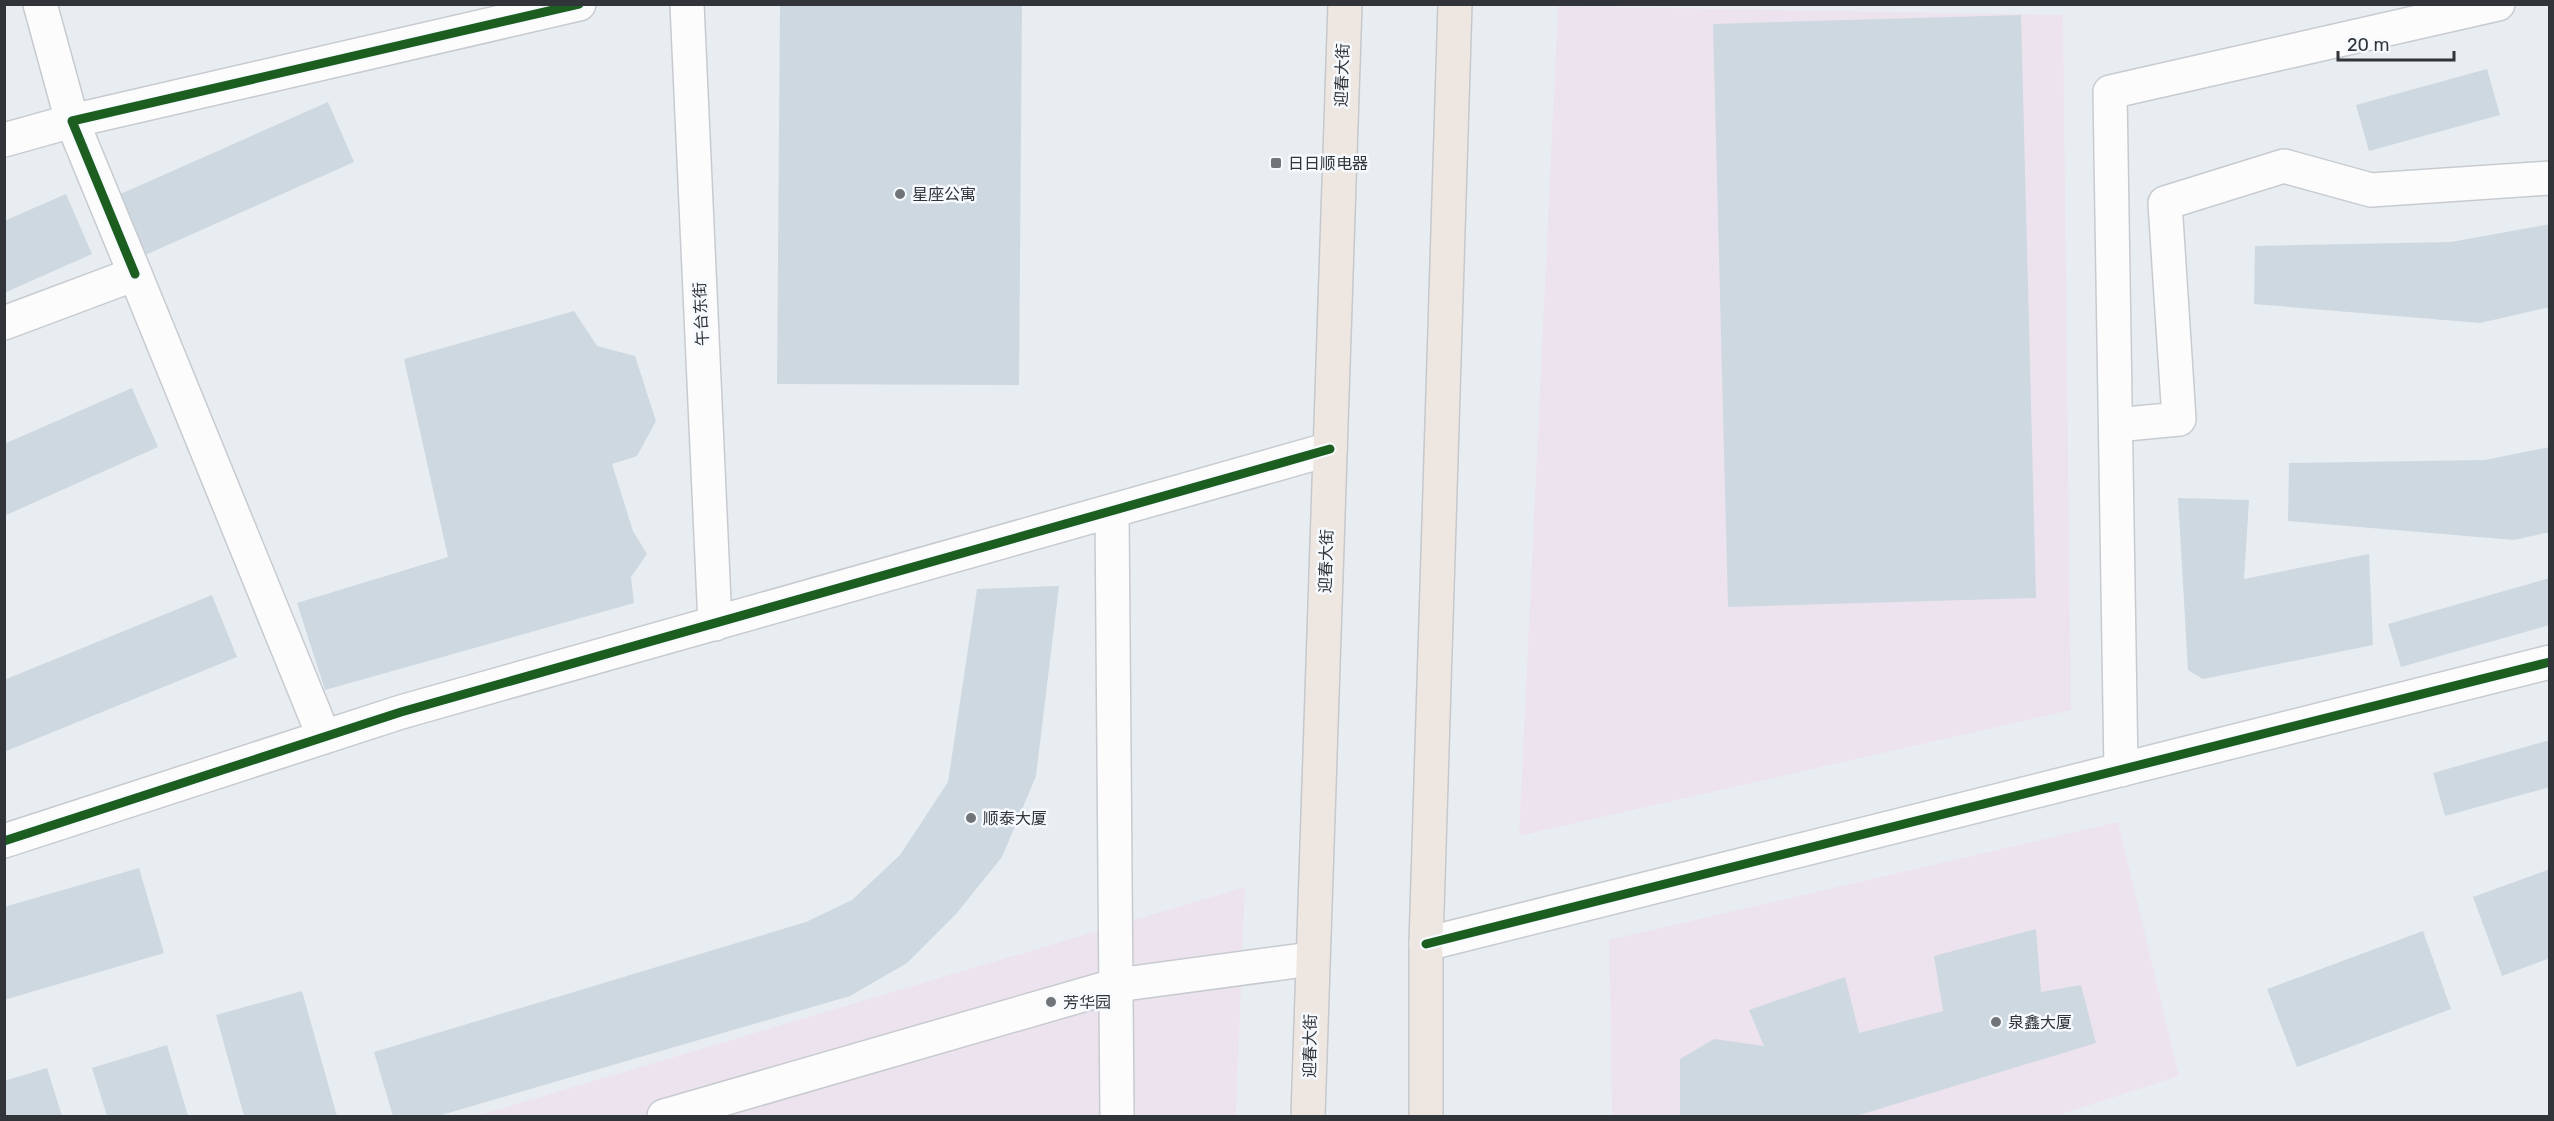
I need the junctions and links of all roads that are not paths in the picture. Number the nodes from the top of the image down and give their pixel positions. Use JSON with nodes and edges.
{"nodes":[{"id":1,"x":40,"y":4,"type":"edge"},
{"id":2,"x":579,"y":4,"type":"edge"},
{"id":3,"x":687,"y":4,"type":"edge"},
{"id":4,"x":1345,"y":4,"type":"edge"},
{"id":5,"x":1455,"y":4,"type":"edge"},
{"id":6,"x":2498,"y":4,"type":"edge"},
{"id":7,"x":72,"y":121,"type":"junction"},
{"id":8,"x":4,"y":140,"type":"edge"},
{"id":9,"x":2550,"y":178,"type":"edge"},
{"id":10,"x":135,"y":274,"type":"junction"},
{"id":11,"x":4,"y":323,"type":"edge"},
{"id":12,"x":2116,"y":425,"type":"junction"},
{"id":13,"x":1330,"y":449,"type":"junction"},
{"id":14,"x":1112,"y":512,"type":"junction"},
{"id":15,"x":715,"y":624,"type":"junction"},
{"id":16,"x":2550,"y":662,"type":"edge"},
{"id":17,"x":324,"y":737,"type":"junction"},
{"id":18,"x":2121,"y":770,"type":"junction"},
{"id":19,"x":4,"y":841,"type":"edge"},
{"id":20,"x":1426,"y":944,"type":"junction"},
{"id":21,"x":1311,"y":958,"type":"junction"},
{"id":22,"x":1117,"y":985,"type":"junction"},
{"id":23,"x":664,"y":1116,"type":"edge"},
{"id":24,"x":1117,"y":1116,"type":"edge"},
{"id":25,"x":1308,"y":1116,"type":"edge"},
{"id":26,"x":1426,"y":1116,"type":"edge"}],
"edges":[{"from":1,"to":7,"type":"street"},
{"from":2,"to":7,"type":"street"},
{"from":3,"to":15,"type":"street","name":"午台东街"},
{"from":4,"to":13,"type":"main road","name":"迎春大街"},
{"from":5,"to":20,"type":"main road"},
{"from":6,"to":12,"type":"street"},
{"from":7,"to":8,"type":"street"},
{"from":7,"to":10,"type":"street"},
{"from":9,"to":12,"type":"street"},
{"from":10,"to":11,"type":"street"},
{"from":10,"to":17,"type":"street"},
{"from":12,"to":18,"type":"street"},
{"from":13,"to":14,"type":"street"},
{"from":13,"to":21,"type":"main road","name":"迎春大街"},
{"from":14,"to":15,"type":"street"},
{"from":14,"to":22,"type":"street"},
{"from":15,"to":17,"type":"street"},
{"from":16,"to":18,"type":"street"},
{"from":17,"to":19,"type":"street"},
{"from":18,"to":20,"type":"street"},
{"from":20,"to":26,"type":"main road"},
{"from":21,"to":22,"type":"street"},
{"from":21,"to":25,"type":"main road","name":"迎春大街"},
{"from":22,"to":23,"type":"street"},
{"from":22,"to":24,"type":"street"}]}
